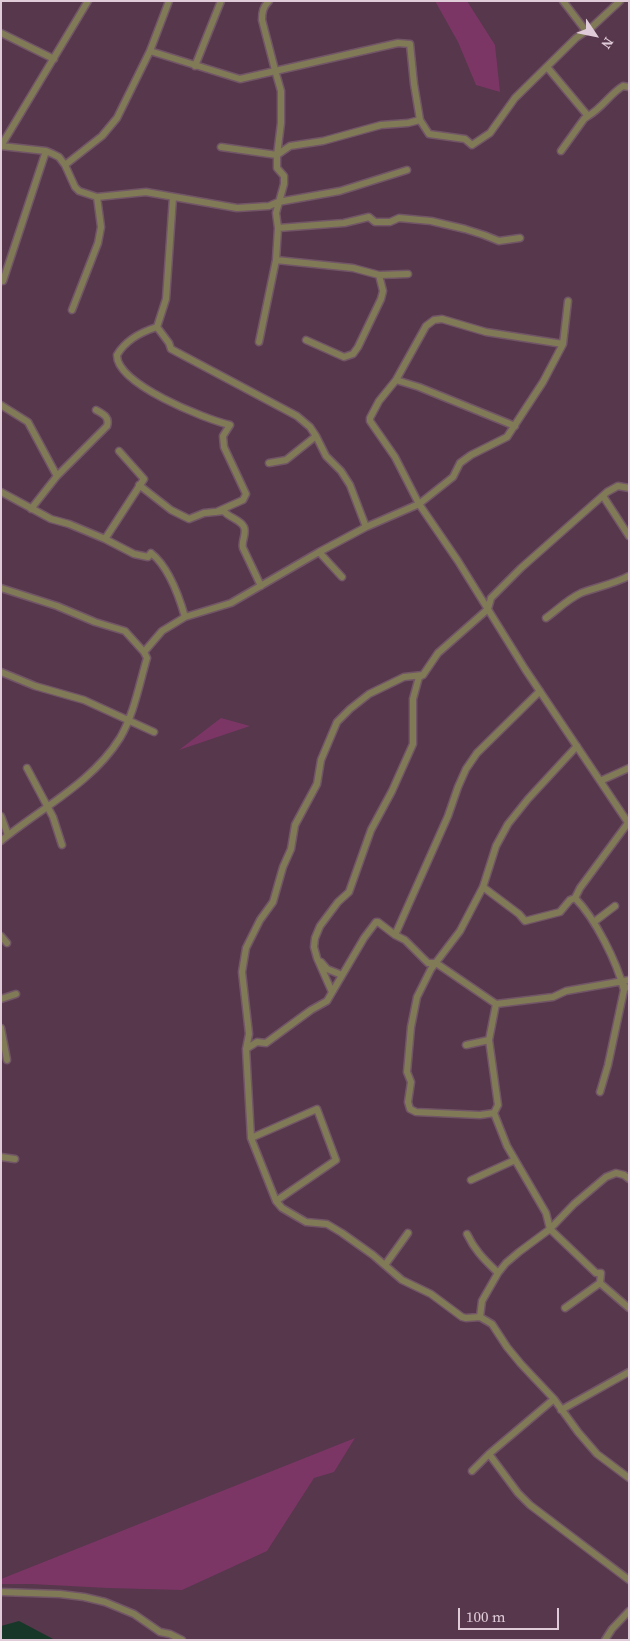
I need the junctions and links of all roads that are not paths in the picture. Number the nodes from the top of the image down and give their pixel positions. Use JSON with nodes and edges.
{"nodes":[{"id":1,"x":88,"y":1,"type":"edge"},
{"id":2,"x":170,"y":1,"type":"edge"},
{"id":3,"x":221,"y":1,"type":"edge"},
{"id":4,"x":269,"y":1,"type":"edge"},
{"id":5,"x":564,"y":1,"type":"edge"},
{"id":6,"x":620,"y":1,"type":"edge"},
{"id":7,"x":586,"y":31,"type":"junction"},
{"id":8,"x":1,"y":32,"type":"edge"},
{"id":9,"x":150,"y":51,"type":"junction"},
{"id":10,"x":54,"y":59,"type":"junction"},
{"id":11,"x":196,"y":66,"type":"junction"},
{"id":12,"x":547,"y":67,"type":"junction"},
{"id":13,"x":274,"y":70,"type":"junction"},
{"id":14,"x":629,"y":87,"type":"edge"},
{"id":15,"x":588,"y":116,"type":"junction"},
{"id":16,"x":420,"y":120,"type":"junction"},
{"id":17,"x":1,"y":146,"type":"edge"},
{"id":18,"x":221,"y":147,"type":"dead end"},
{"id":19,"x":46,"y":151,"type":"junction"},
{"id":20,"x":561,"y":151,"type":"dead end"},
{"id":21,"x":277,"y":154,"type":"junction"},
{"id":22,"x":65,"y":165,"type":"junction"},
{"id":23,"x":408,"y":170,"type":"dead end"},
{"id":24,"x":97,"y":197,"type":"junction"},
{"id":25,"x":173,"y":197,"type":"junction"},
{"id":26,"x":278,"y":202,"type":"junction"},
{"id":27,"x":278,"y":228,"type":"junction"},
{"id":28,"x":520,"y":238,"type":"dead end"},
{"id":29,"x":276,"y":260,"type":"junction"},
{"id":30,"x":408,"y":274,"type":"dead end"},
{"id":31,"x":379,"y":275,"type":"junction"},
{"id":32,"x":3,"y":281,"type":"dead end"},
{"id":33,"x":568,"y":301,"type":"dead end"},
{"id":34,"x":72,"y":310,"type":"dead end"},
{"id":35,"x":156,"y":327,"type":"junction"},
{"id":36,"x":306,"y":340,"type":"dead end"},
{"id":37,"x":259,"y":342,"type":"dead end"},
{"id":38,"x":563,"y":344,"type":"junction"},
{"id":39,"x":396,"y":380,"type":"junction"},
{"id":40,"x":1,"y":405,"type":"edge"},
{"id":41,"x":96,"y":410,"type":"dead end"},
{"id":42,"x":515,"y":426,"type":"junction"},
{"id":43,"x":316,"y":436,"type":"junction"},
{"id":44,"x":119,"y":451,"type":"dead end"},
{"id":45,"x":269,"y":463,"type":"dead end"},
{"id":46,"x":57,"y":476,"type":"junction"},
{"id":47,"x":139,"y":485,"type":"junction"},
{"id":48,"x":629,"y":488,"type":"edge"},
{"id":49,"x":1,"y":492,"type":"edge"},
{"id":50,"x":603,"y":496,"type":"junction"},
{"id":51,"x":419,"y":504,"type":"junction"},
{"id":52,"x":30,"y":509,"type":"junction"},
{"id":53,"x":216,"y":512,"type":"junction"},
{"id":54,"x":366,"y":526,"type":"junction"},
{"id":55,"x":629,"y":536,"type":"edge"},
{"id":56,"x":105,"y":539,"type":"junction"},
{"id":57,"x":319,"y":552,"type":"junction"},
{"id":58,"x":629,"y":576,"type":"edge"},
{"id":59,"x":342,"y":577,"type":"dead end"},
{"id":60,"x":261,"y":586,"type":"junction"},
{"id":61,"x":1,"y":588,"type":"edge"},
{"id":62,"x":488,"y":609,"type":"junction"},
{"id":63,"x":185,"y":617,"type":"junction"},
{"id":64,"x":546,"y":618,"type":"dead end"},
{"id":65,"x":144,"y":652,"type":"junction"},
{"id":66,"x":1,"y":672,"type":"edge"},
{"id":67,"x":423,"y":675,"type":"junction"},
{"id":68,"x":540,"y":691,"type":"junction"},
{"id":69,"x":128,"y":720,"type":"junction"},
{"id":70,"x":154,"y":732,"type":"dead end"},
{"id":71,"x":577,"y":746,"type":"junction"},
{"id":72,"x":27,"y":768,"type":"dead end"},
{"id":73,"x":629,"y":768,"type":"edge"},
{"id":74,"x":600,"y":781,"type":"junction"},
{"id":75,"x":47,"y":806,"type":"junction"},
{"id":76,"x":1,"y":816,"type":"edge"},
{"id":77,"x":628,"y":824,"type":"edge"},
{"id":78,"x":8,"y":835,"type":"junction"},
{"id":79,"x":1,"y":840,"type":"edge"},
{"id":80,"x":62,"y":845,"type":"dead end"},
{"id":81,"x":483,"y":887,"type":"junction"},
{"id":82,"x":575,"y":898,"type":"junction"},
{"id":83,"x":615,"y":906,"type":"dead end"},
{"id":84,"x":594,"y":922,"type":"junction"},
{"id":85,"x":395,"y":935,"type":"junction"},
{"id":86,"x":1,"y":936,"type":"edge"},
{"id":87,"x":7,"y":943,"type":"dead end"},
{"id":88,"x":316,"y":957,"type":"junction"},
{"id":89,"x":436,"y":963,"type":"junction"},
{"id":90,"x":342,"y":976,"type":"junction"},
{"id":91,"x":625,"y":980,"type":"edge"},
{"id":92,"x":629,"y":984,"type":"edge"},
{"id":93,"x":624,"y":990,"type":"junction"},
{"id":94,"x":332,"y":992,"type":"junction"},
{"id":95,"x":16,"y":994,"type":"dead end"},
{"id":96,"x":1,"y":999,"type":"edge"},
{"id":97,"x":496,"y":1004,"type":"junction"},
{"id":98,"x":1,"y":1028,"type":"edge"},
{"id":99,"x":489,"y":1040,"type":"junction"},
{"id":100,"x":466,"y":1045,"type":"dead end"},
{"id":101,"x":246,"y":1049,"type":"junction"},
{"id":102,"x":7,"y":1060,"type":"dead end"},
{"id":103,"x":600,"y":1092,"type":"dead end"},
{"id":104,"x":494,"y":1113,"type":"junction"},
{"id":105,"x":251,"y":1138,"type":"junction"},
{"id":106,"x":1,"y":1157,"type":"edge"},
{"id":107,"x":15,"y":1159,"type":"dead end"},
{"id":108,"x":515,"y":1160,"type":"junction"},
{"id":109,"x":629,"y":1179,"type":"edge"},
{"id":110,"x":471,"y":1180,"type":"dead end"},
{"id":111,"x":276,"y":1201,"type":"junction"},
{"id":112,"x":550,"y":1229,"type":"junction"},
{"id":113,"x":408,"y":1233,"type":"dead end"},
{"id":114,"x":468,"y":1234,"type":"dead end"},
{"id":115,"x":385,"y":1265,"type":"junction"},
{"id":116,"x":498,"y":1273,"type":"junction"},
{"id":117,"x":600,"y":1283,"type":"junction"},
{"id":118,"x":565,"y":1308,"type":"dead end"},
{"id":119,"x":629,"y":1308,"type":"edge"},
{"id":120,"x":480,"y":1317,"type":"junction"},
{"id":121,"x":629,"y":1372,"type":"edge"},
{"id":122,"x":554,"y":1399,"type":"junction"},
{"id":123,"x":561,"y":1410,"type":"junction"},
{"id":124,"x":489,"y":1454,"type":"junction"},
{"id":125,"x":472,"y":1471,"type":"dead end"},
{"id":126,"x":628,"y":1476,"type":"edge"},
{"id":127,"x":629,"y":1580,"type":"edge"},
{"id":128,"x":1,"y":1592,"type":"edge"},
{"id":129,"x":629,"y":1611,"type":"edge"},
{"id":130,"x":182,"y":1640,"type":"edge"},
{"id":131,"x":605,"y":1640,"type":"edge"}],
"edges":[{"from":1,"to":10,"type":"street"},
{"from":2,"to":9,"type":"street"},
{"from":3,"to":11,"type":"street"},
{"from":4,"to":13,"type":"street"},
{"from":5,"to":7,"type":"street"},
{"from":6,"to":7,"type":"street"},
{"from":7,"to":12,"type":"street"},
{"from":8,"to":10,"type":"street"},
{"from":9,"to":11,"type":"street"},
{"from":9,"to":22,"type":"street"},
{"from":10,"to":17,"type":"street"},
{"from":11,"to":13,"type":"street"},
{"from":12,"to":15,"type":"street"},
{"from":12,"to":16,"type":"street"},
{"from":13,"to":16,"type":"street"},
{"from":13,"to":21,"type":"street"},
{"from":14,"to":15,"type":"street"},
{"from":15,"to":20,"type":"street"},
{"from":16,"to":21,"type":"street"},
{"from":17,"to":19,"type":"street"},
{"from":18,"to":21,"type":"street"},
{"from":19,"to":22,"type":"street"},
{"from":19,"to":32,"type":"street"},
{"from":21,"to":26,"type":"street"},
{"from":22,"to":24,"type":"street"},
{"from":23,"to":26,"type":"street"},
{"from":24,"to":25,"type":"street"},
{"from":24,"to":34,"type":"street"},
{"from":25,"to":26,"type":"street"},
{"from":25,"to":35,"type":"street"},
{"from":26,"to":27,"type":"street"},
{"from":27,"to":28,"type":"street"},
{"from":27,"to":29,"type":"street"},
{"from":29,"to":31,"type":"street"},
{"from":29,"to":37,"type":"street"},
{"from":30,"to":31,"type":"street"},
{"from":31,"to":36,"type":"street"},
{"from":33,"to":38,"type":"street"},
{"from":35,"to":43,"type":"street"},
{"from":35,"to":53,"type":"street"},
{"from":38,"to":39,"type":"street"},
{"from":38,"to":42,"type":"street"},
{"from":39,"to":42,"type":"street"},
{"from":39,"to":51,"type":"street"},
{"from":40,"to":46,"type":"street"},
{"from":41,"to":46,"type":"street"},
{"from":42,"to":51,"type":"street"},
{"from":43,"to":45,"type":"street"},
{"from":43,"to":54,"type":"street"},
{"from":44,"to":47,"type":"street"},
{"from":46,"to":52,"type":"street"},
{"from":47,"to":53,"type":"street"},
{"from":47,"to":56,"type":"street"},
{"from":48,"to":50,"type":"street"},
{"from":49,"to":52,"type":"street"},
{"from":50,"to":55,"type":"street"},
{"from":50,"to":62,"type":"street"},
{"from":51,"to":54,"type":"street"},
{"from":51,"to":62,"type":"street"},
{"from":52,"to":56,"type":"street"},
{"from":53,"to":60,"type":"street"},
{"from":54,"to":57,"type":"street"},
{"from":56,"to":63,"type":"street"},
{"from":57,"to":59,"type":"street"},
{"from":57,"to":60,"type":"street"},
{"from":58,"to":64,"type":"street"},
{"from":60,"to":63,"type":"street"},
{"from":61,"to":65,"type":"street"},
{"from":62,"to":67,"type":"street"},
{"from":62,"to":68,"type":"street"},
{"from":63,"to":65,"type":"street"},
{"from":65,"to":69,"type":"street"},
{"from":66,"to":69,"type":"street"},
{"from":67,"to":88,"type":"street"},
{"from":67,"to":101,"type":"street"},
{"from":68,"to":71,"type":"street"},
{"from":68,"to":85,"type":"street"},
{"from":69,"to":70,"type":"street"},
{"from":69,"to":75,"type":"street"},
{"from":71,"to":74,"type":"street"},
{"from":71,"to":81,"type":"street"},
{"from":72,"to":75,"type":"street"},
{"from":73,"to":74,"type":"street"},
{"from":74,"to":77,"type":"street"},
{"from":75,"to":78,"type":"street"},
{"from":75,"to":80,"type":"street"},
{"from":76,"to":78,"type":"street"},
{"from":77,"to":82,"type":"street"},
{"from":78,"to":79,"type":"street"},
{"from":81,"to":82,"type":"street"},
{"from":81,"to":89,"type":"street"},
{"from":82,"to":84,"type":"street"},
{"from":83,"to":84,"type":"street"},
{"from":84,"to":91,"type":"street"},
{"from":85,"to":89,"type":"street"},
{"from":85,"to":90,"type":"street"},
{"from":86,"to":87,"type":"street"},
{"from":88,"to":90,"type":"street"},
{"from":88,"to":94,"type":"street"},
{"from":89,"to":97,"type":"street"},
{"from":89,"to":104,"type":"street"},
{"from":90,"to":94,"type":"street"},
{"from":91,"to":93,"type":"street"},
{"from":91,"to":97,"type":"street"},
{"from":92,"to":93,"type":"street"},
{"from":93,"to":103,"type":"street"},
{"from":94,"to":101,"type":"street"},
{"from":95,"to":96,"type":"street"},
{"from":97,"to":99,"type":"street"},
{"from":98,"to":102,"type":"street"},
{"from":99,"to":100,"type":"street"},
{"from":99,"to":104,"type":"street"},
{"from":101,"to":105,"type":"street"},
{"from":104,"to":108,"type":"street"},
{"from":105,"to":111,"type":"street"},
{"from":105,"to":111,"type":"street"},
{"from":106,"to":107,"type":"street"},
{"from":108,"to":110,"type":"street"},
{"from":108,"to":112,"type":"street"},
{"from":109,"to":112,"type":"street"},
{"from":111,"to":115,"type":"street"},
{"from":112,"to":116,"type":"street"},
{"from":112,"to":117,"type":"street"},
{"from":113,"to":115,"type":"street"},
{"from":114,"to":116,"type":"street"},
{"from":115,"to":120,"type":"street"},
{"from":116,"to":120,"type":"street"},
{"from":117,"to":118,"type":"street"},
{"from":117,"to":119,"type":"street"},
{"from":120,"to":122,"type":"street"},
{"from":121,"to":123,"type":"street"},
{"from":122,"to":123,"type":"street"},
{"from":122,"to":124,"type":"street"},
{"from":123,"to":126,"type":"street"},
{"from":124,"to":125,"type":"street"},
{"from":124,"to":127,"type":"street"},
{"from":128,"to":130,"type":"street"},
{"from":129,"to":131,"type":"street"}]}
